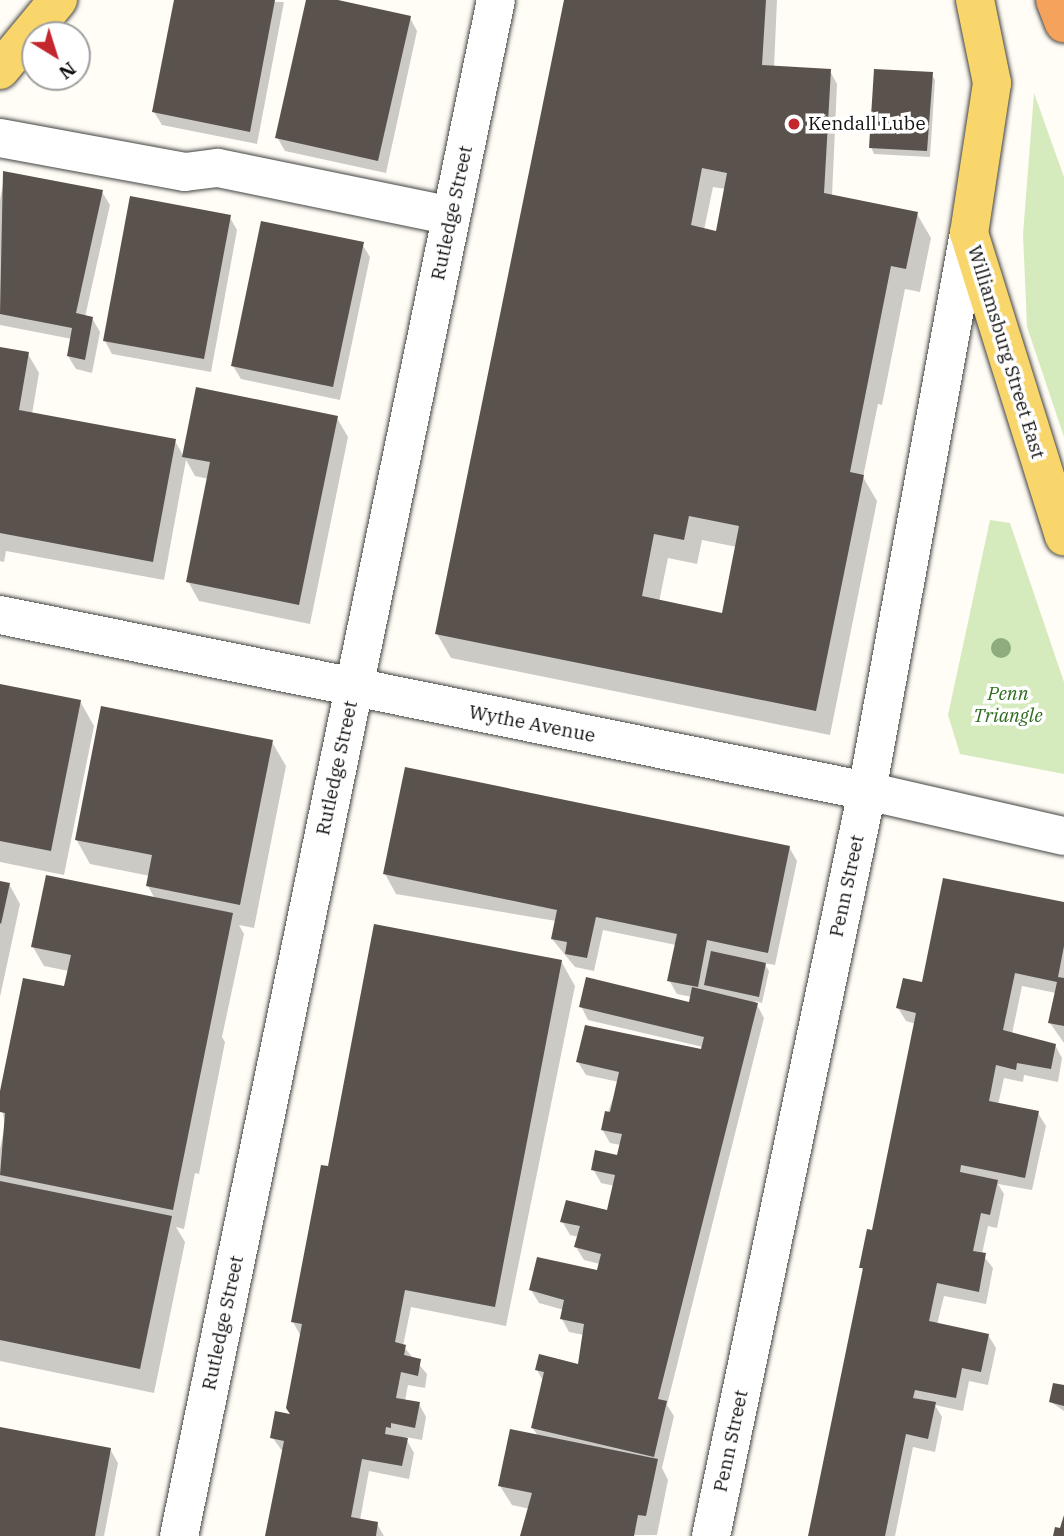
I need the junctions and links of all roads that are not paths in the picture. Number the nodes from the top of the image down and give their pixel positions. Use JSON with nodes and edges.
{"nodes":[{"id":1,"x":58,"y":0,"type":"edge"},
{"id":2,"x":496,"y":0,"type":"edge"},
{"id":3,"x":975,"y":0,"type":"edge"},
{"id":4,"x":0,"y":70,"type":"edge"},
{"id":5,"x":0,"y":138,"type":"edge"},
{"id":6,"x":451,"y":216,"type":"junction"},
{"id":7,"x":969,"y":233,"type":"junction"},
{"id":8,"x":1064,"y":537,"type":"edge"},
{"id":9,"x":0,"y":615,"type":"edge"},
{"id":10,"x":354,"y":688,"type":"junction"},
{"id":11,"x":867,"y":791,"type":"junction"},
{"id":12,"x":1064,"y":836,"type":"edge"},
{"id":13,"x":179,"y":1536,"type":"edge"},
{"id":14,"x":710,"y":1536,"type":"edge"}],
"edges":[{"from":1,"to":4,"type":"main road"},
{"from":2,"to":6,"type":"street","name":"Rutledge Street"},
{"from":3,"to":7,"type":"main road","name":"Williamsburg Street East"},
{"from":5,"to":6,"type":"street"},
{"from":6,"to":10,"type":"street","name":"Rutledge Street"},
{"from":7,"to":8,"type":"main road","name":"Williamsburg Street East"},
{"from":7,"to":11,"type":"street","name":"Penn Street"},
{"from":9,"to":10,"type":"street","name":"Wythe Avenue"},
{"from":10,"to":11,"type":"street","name":"Wythe Avenue"},
{"from":10,"to":13,"type":"street","name":"Rutledge Street"},
{"from":11,"to":12,"type":"street","name":"Wythe Avenue"},
{"from":11,"to":14,"type":"street","name":"Penn Street"}]}
